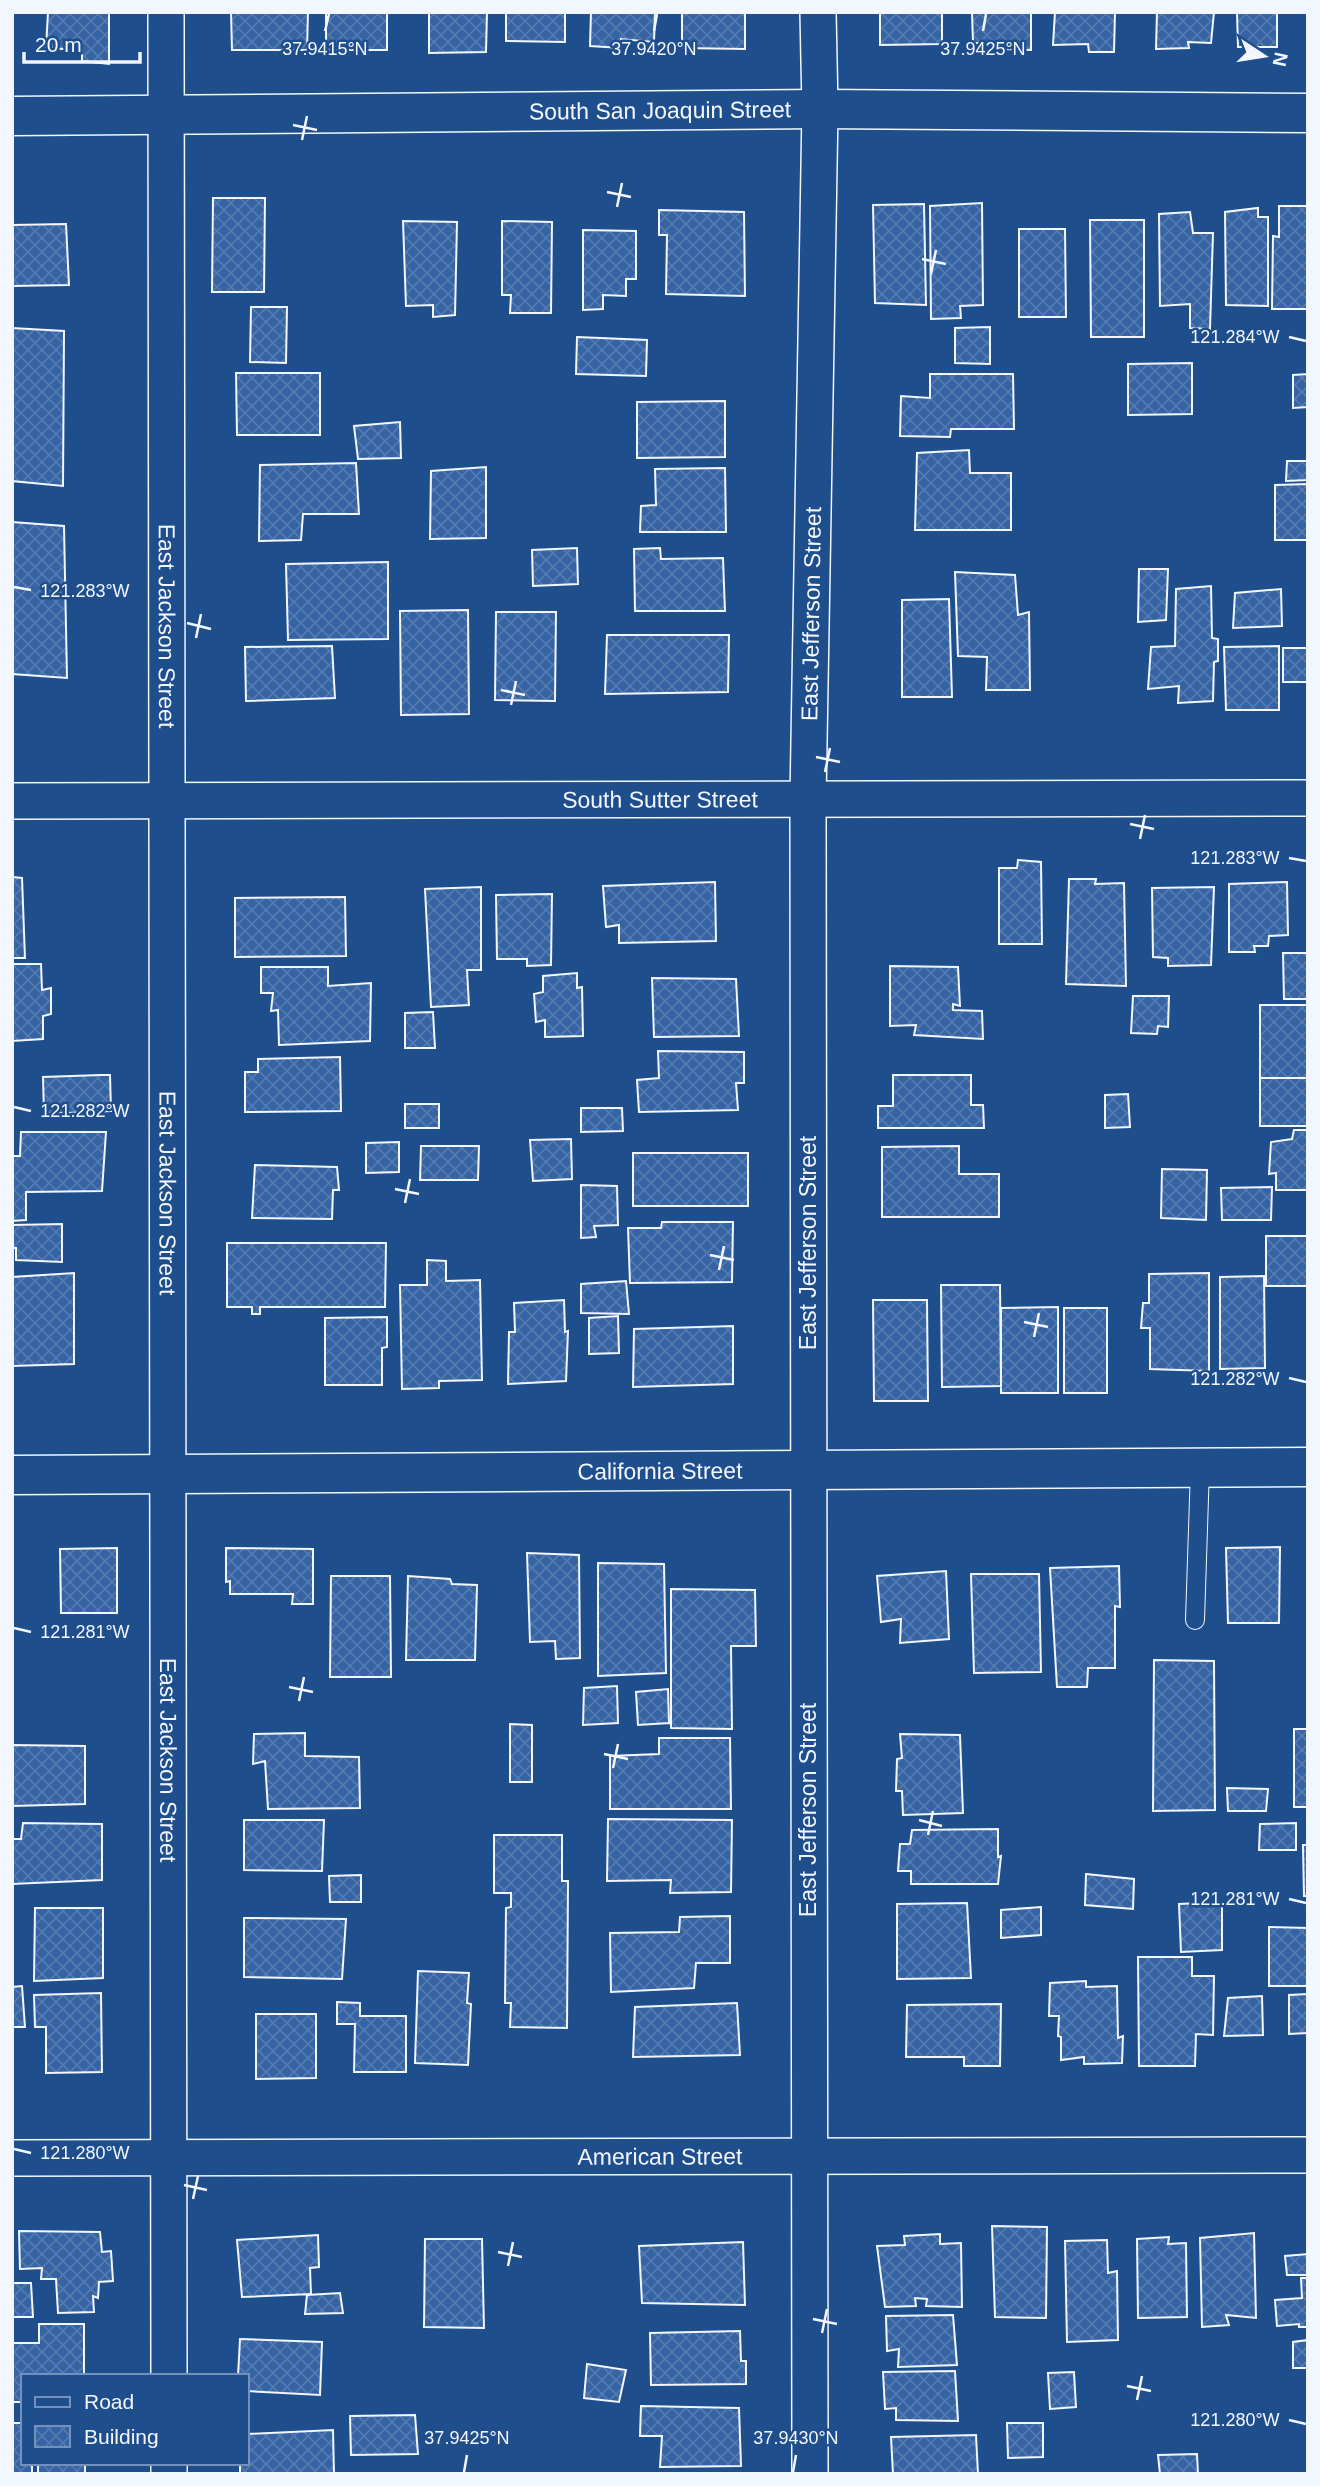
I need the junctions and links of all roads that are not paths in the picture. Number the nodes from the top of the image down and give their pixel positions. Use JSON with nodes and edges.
{"nodes":[{"id":1,"x":166,"y":12,"type":"edge"},
{"id":2,"x":818,"y":12,"type":"edge"},
{"id":3,"x":820,"y":109,"type":"junction"},
{"id":4,"x":1308,"y":113,"type":"edge"},
{"id":5,"x":167,"y":114,"type":"junction"},
{"id":6,"x":12,"y":116,"type":"edge"},
{"id":7,"x":1308,"y":798,"type":"edge"},
{"id":8,"x":808,"y":799,"type":"junction"},
{"id":9,"x":12,"y":801,"type":"edge"},
{"id":10,"x":166,"y":801,"type":"junction"},
{"id":11,"x":1308,"y":1467,"type":"edge"},
{"id":12,"x":1200,"y":1468,"type":"junction"},
{"id":13,"x":808,"y":1469,"type":"junction"},
{"id":14,"x":12,"y":1475,"type":"edge"},
{"id":15,"x":167,"y":1475,"type":"junction"},
{"id":16,"x":1195,"y":1620,"type":"dead end"},
{"id":17,"x":1308,"y":2155,"type":"edge"},
{"id":18,"x":168,"y":2157,"type":"junction"},
{"id":19,"x":809,"y":2157,"type":"junction"},
{"id":20,"x":12,"y":2158,"type":"edge"},
{"id":21,"x":169,"y":2374,"type":"edge"},
{"id":22,"x":810,"y":2474,"type":"edge"}],
"edges":[{"from":1,"to":5,"type":"street","name":"East Jackson Street"},
{"from":2,"to":3,"type":"street","name":"East Jefferson Street"},
{"from":3,"to":4,"type":"street","name":"South San Joaquin Street"},
{"from":3,"to":5,"type":"street","name":"South San Joaquin Street"},
{"from":3,"to":8,"type":"street","name":"East Jefferson Street"},
{"from":5,"to":6,"type":"street","name":"South San Joaquin Street"},
{"from":5,"to":10,"type":"street","name":"East Jackson Street"},
{"from":7,"to":8,"type":"street","name":"South Sutter Street"},
{"from":8,"to":10,"type":"street","name":"South Sutter Street"},
{"from":8,"to":13,"type":"street","name":"East Jefferson Street"},
{"from":9,"to":10,"type":"street","name":"South Sutter Street"},
{"from":10,"to":15,"type":"street","name":"East Jackson Street"},
{"from":11,"to":12,"type":"street","name":"California Street"},
{"from":12,"to":13,"type":"street","name":"California Street"},
{"from":12,"to":16,"type":"lane"},
{"from":13,"to":15,"type":"street","name":"California Street"},
{"from":13,"to":19,"type":"street","name":"East Jefferson Street"},
{"from":14,"to":15,"type":"street","name":"California Street"},
{"from":15,"to":18,"type":"street","name":"East Jackson Street"},
{"from":17,"to":19,"type":"street","name":"American Street"},
{"from":18,"to":19,"type":"street","name":"American Street"},
{"from":18,"to":20,"type":"street","name":"American Street"},
{"from":18,"to":21,"type":"street","name":"East Jackson Street"},
{"from":19,"to":22,"type":"street","name":"East Jefferson Street"}]}
